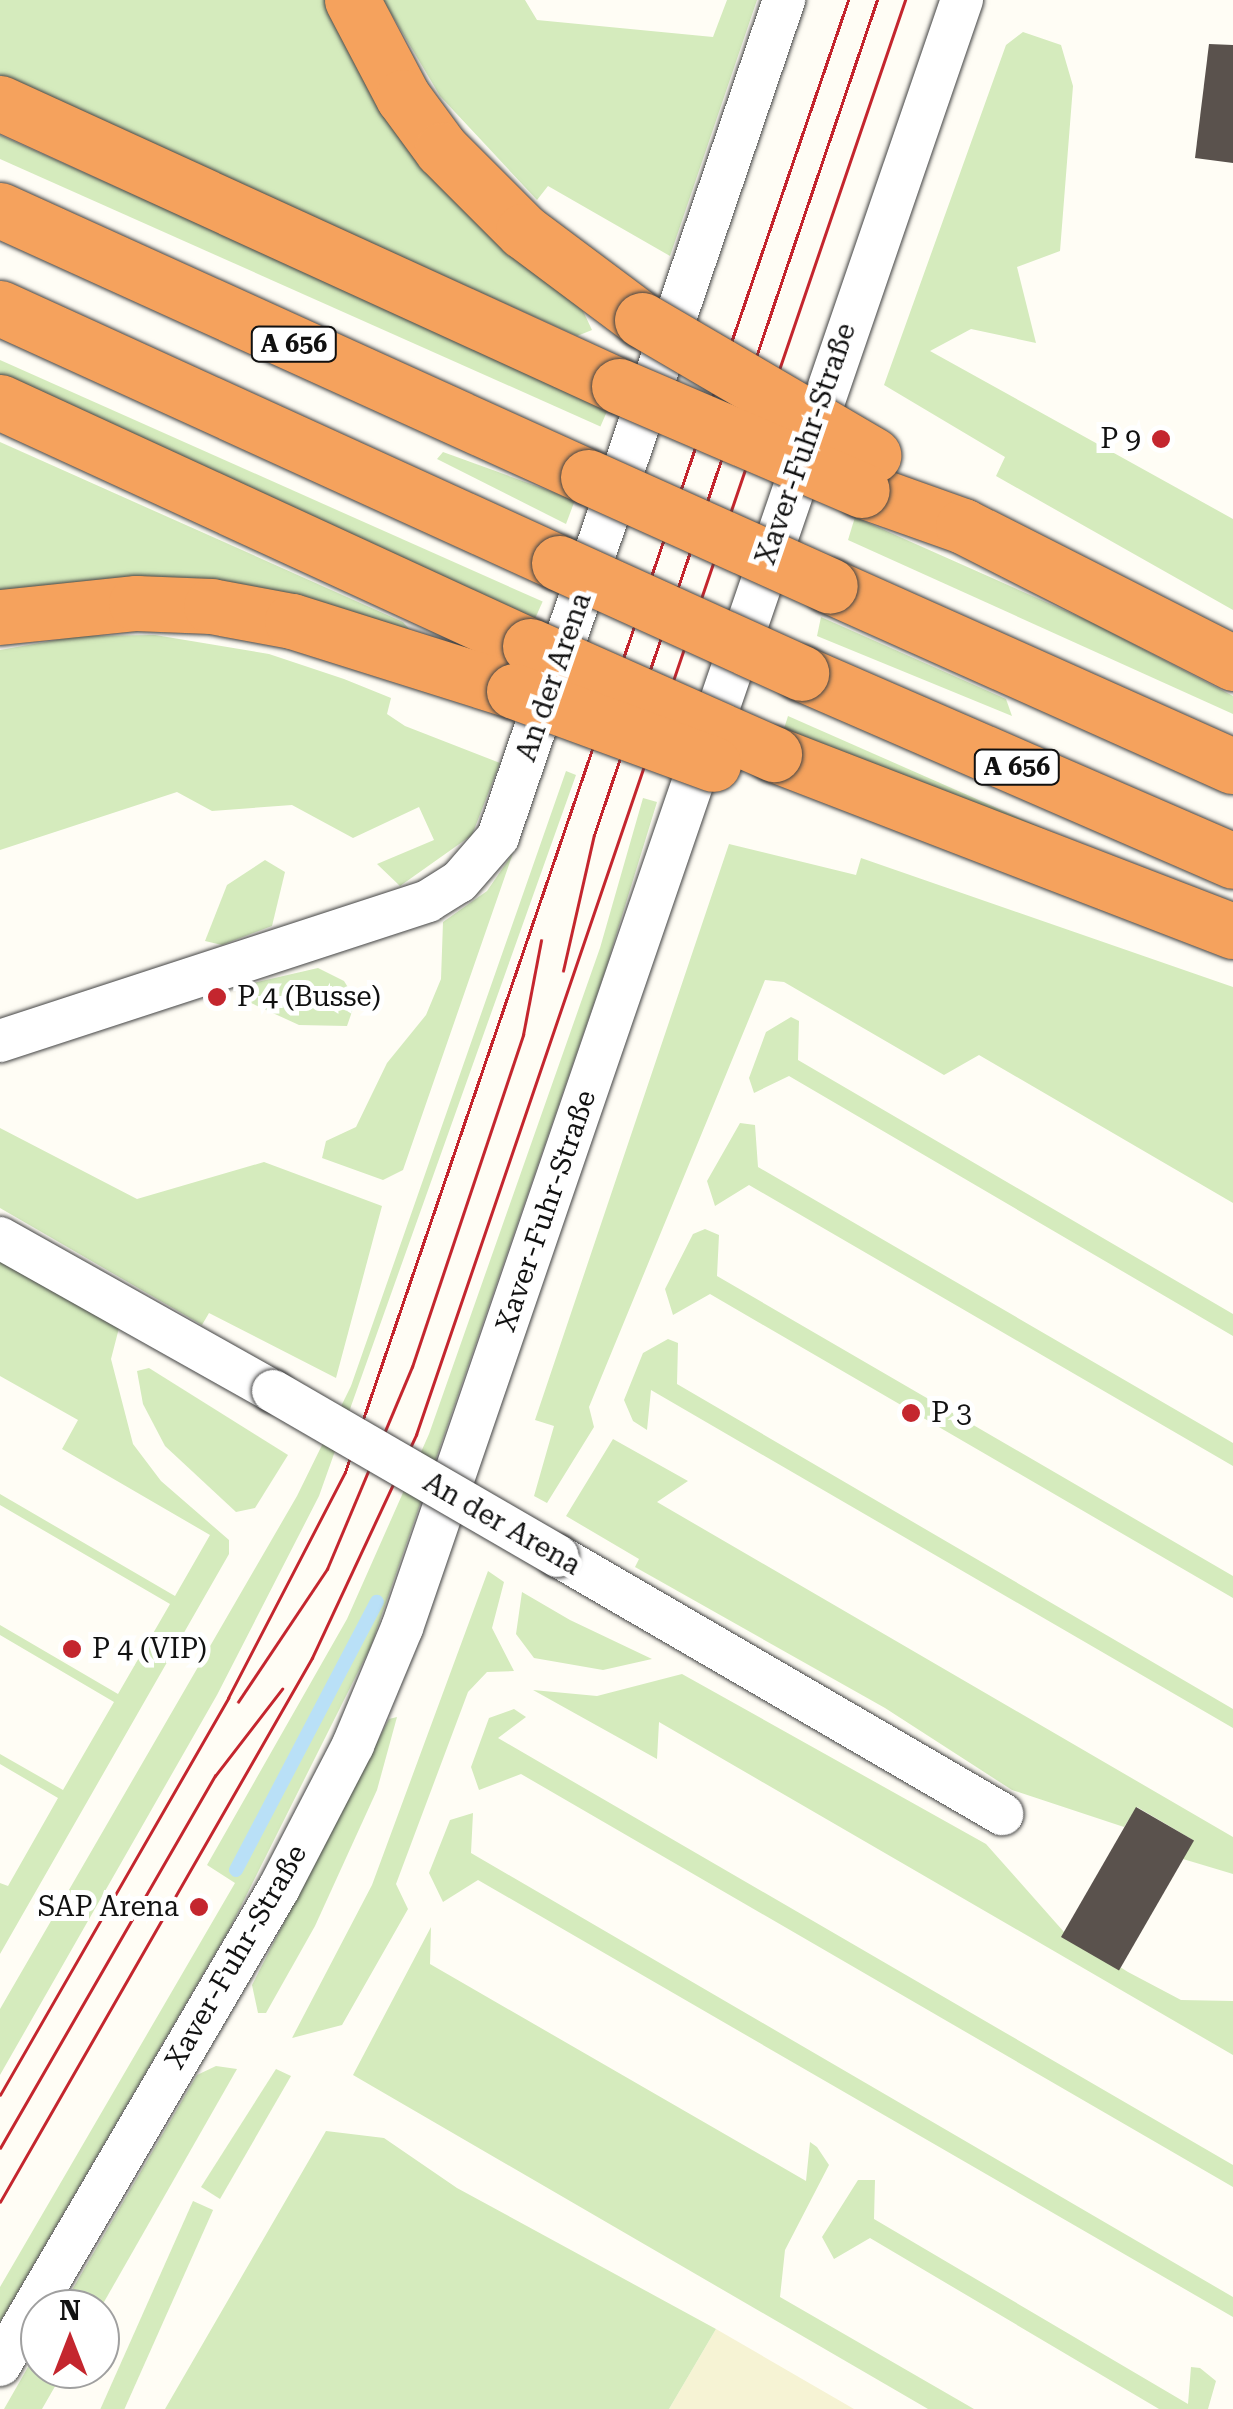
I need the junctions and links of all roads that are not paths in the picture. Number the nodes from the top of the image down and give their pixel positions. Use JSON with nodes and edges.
{"nodes":[{"id":1,"x":352,"y":0,"type":"edge"},
{"id":2,"x":784,"y":0,"type":"edge"},
{"id":3,"x":962,"y":0,"type":"edge"},
{"id":4,"x":0,"y":104,"type":"edge"},
{"id":5,"x":0,"y":210,"type":"edge"},
{"id":6,"x":0,"y":308,"type":"edge"},
{"id":7,"x":0,"y":402,"type":"edge"},
{"id":8,"x":868,"y":472,"type":"junction"},
{"id":9,"x":0,"y":617,"type":"edge"},
{"id":10,"x":1233,"y":663,"type":"edge"},
{"id":11,"x":522,"y":669,"type":"junction"},
{"id":12,"x":1233,"y":766,"type":"edge"},
{"id":13,"x":1233,"y":861,"type":"edge"},
{"id":14,"x":1233,"y":931,"type":"edge"},
{"id":15,"x":0,"y":1041,"type":"edge"},
{"id":16,"x":0,"y":1238,"type":"edge"},
{"id":17,"x":1002,"y":1814,"type":"dead end"},
{"id":18,"x":0,"y":2365,"type":"edge"}],
"edges":[{"from":1,"to":8,"type":"highway","bridge":true},
{"from":2,"to":15,"type":"street","name":"An der Arena"},
{"from":3,"to":18,"type":"street","name":"Xaver-Fuhr-Straße"},
{"from":4,"to":8,"type":"highway","bridge":true},
{"from":5,"to":12,"type":"highway","number":"A 656","bridge":true},
{"from":6,"to":13,"type":"highway","number":"A 656","bridge":true},
{"from":7,"to":11,"type":"highway"},
{"from":8,"to":10,"type":"highway"},
{"from":9,"to":11,"type":"highway"},
{"from":11,"to":14,"type":"highway","bridge":true},
{"from":16,"to":17,"type":"street","name":"An der Arena","bridge":true}]}
